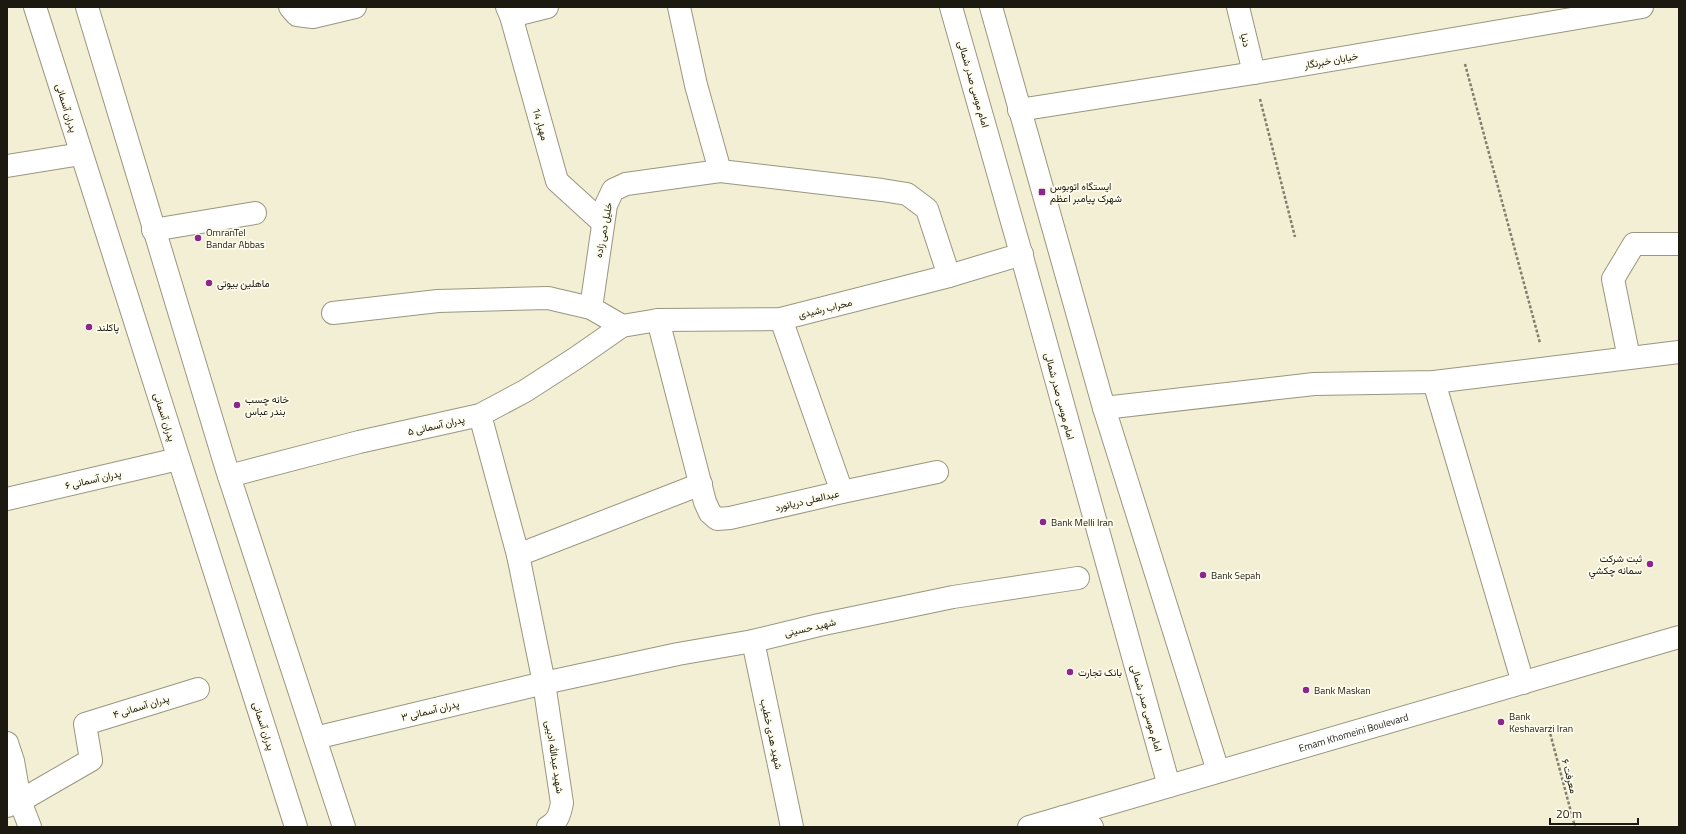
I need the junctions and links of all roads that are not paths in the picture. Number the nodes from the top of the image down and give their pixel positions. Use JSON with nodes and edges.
{"nodes":[{"id":1,"x":36,"y":7,"type":"edge"},
{"id":2,"x":87,"y":7,"type":"edge"},
{"id":3,"x":290,"y":7,"type":"edge"},
{"id":4,"x":355,"y":7,"type":"edge"},
{"id":5,"x":547,"y":7,"type":"edge"},
{"id":6,"x":679,"y":7,"type":"edge"},
{"id":7,"x":951,"y":7,"type":"edge"},
{"id":8,"x":991,"y":7,"type":"edge"},
{"id":9,"x":1238,"y":7,"type":"edge"},
{"id":10,"x":1642,"y":7,"type":"edge"},
{"id":11,"x":509,"y":11,"type":"edge"},
{"id":12,"x":1254,"y":73,"type":"junction"},
{"id":13,"x":1019,"y":110,"type":"junction"},
{"id":14,"x":81,"y":154,"type":"junction"},
{"id":15,"x":7,"y":166,"type":"edge"},
{"id":16,"x":720,"y":171,"type":"junction"},
{"id":17,"x":255,"y":213,"type":"dead end"},
{"id":18,"x":603,"y":223,"type":"junction"},
{"id":19,"x":153,"y":230,"type":"junction"},
{"id":20,"x":1679,"y":244,"type":"edge"},
{"id":21,"x":1022,"y":254,"type":"junction"},
{"id":22,"x":949,"y":276,"type":"junction"},
{"id":23,"x":591,"y":308,"type":"junction"},
{"id":24,"x":333,"y":313,"type":"dead end"},
{"id":25,"x":780,"y":319,"type":"junction"},
{"id":26,"x":658,"y":320,"type":"junction"},
{"id":27,"x":622,"y":326,"type":"junction"},
{"id":28,"x":1679,"y":352,"type":"edge"},
{"id":29,"x":1629,"y":358,"type":"junction"},
{"id":30,"x":1434,"y":382,"type":"junction"},
{"id":31,"x":1104,"y":408,"type":"junction"},
{"id":32,"x":480,"y":415,"type":"junction"},
{"id":33,"x":178,"y":459,"type":"junction"},
{"id":34,"x":937,"y":472,"type":"dead end"},
{"id":35,"x":229,"y":476,"type":"junction"},
{"id":36,"x":701,"y":484,"type":"junction"},
{"id":37,"x":842,"y":492,"type":"junction"},
{"id":38,"x":7,"y":499,"type":"edge"},
{"id":39,"x":518,"y":555,"type":"junction"},
{"id":40,"x":1078,"y":578,"type":"dead end"},
{"id":41,"x":1679,"y":637,"type":"edge"},
{"id":42,"x":753,"y":641,"type":"junction"},
{"id":43,"x":544,"y":683,"type":"junction"},
{"id":44,"x":1523,"y":683,"type":"junction"},
{"id":45,"x":198,"y":689,"type":"dead end"},
{"id":46,"x":315,"y":738,"type":"junction"},
{"id":47,"x":7,"y":742,"type":"edge"},
{"id":48,"x":1218,"y":771,"type":"junction"},
{"id":49,"x":1169,"y":786,"type":"junction"},
{"id":50,"x":14,"y":803,"type":"edge"},
{"id":51,"x":1063,"y":817,"type":"junction"},
{"id":52,"x":30,"y":827,"type":"edge"},
{"id":53,"x":296,"y":827,"type":"edge"},
{"id":54,"x":344,"y":827,"type":"edge"},
{"id":55,"x":548,"y":827,"type":"edge"},
{"id":56,"x":792,"y":827,"type":"edge"},
{"id":57,"x":1029,"y":827,"type":"edge"},
{"id":58,"x":1092,"y":827,"type":"edge"}],
"edges":[{"from":1,"to":14,"type":"street","name":"پدران آسمانی"},
{"from":2,"to":19,"type":"street"},
{"from":3,"to":4,"type":"street"},
{"from":5,"to":11,"type":"street"},
{"from":6,"to":16,"type":"street"},
{"from":7,"to":21,"type":"street","name":"امام موسی صدر شمالی"},
{"from":8,"to":13,"type":"street"},
{"from":9,"to":12,"type":"street","name":"دنیا"},
{"from":10,"to":12,"type":"street","name":"خیابان خبرنگار"},
{"from":11,"to":18,"type":"street","name":"مهیار 14"},
{"from":12,"to":13,"type":"street","name":"خیابان خبرنگار"},
{"from":13,"to":31,"type":"street"},
{"from":14,"to":15,"type":"street"},
{"from":14,"to":33,"type":"street","name":"پدران آسمانی"},
{"from":16,"to":18,"type":"street","name":"خلیل دمی زاده"},
{"from":16,"to":22,"type":"street","name":"خلیل دمی زاده"},
{"from":17,"to":19,"type":"street"},
{"from":18,"to":23,"type":"street","name":"خلیل دمی زاده"},
{"from":19,"to":35,"type":"street"},
{"from":20,"to":29,"type":"street"},
{"from":21,"to":22,"type":"street","name":"محراب رشیدی"},
{"from":21,"to":49,"type":"street","name":"امام موسی صدر شمالی"},
{"from":22,"to":25,"type":"street","name":"محراب رشیدی"},
{"from":23,"to":24,"type":"street"},
{"from":23,"to":27,"type":"street"},
{"from":25,"to":26,"type":"street","name":"محراب رشیدی"},
{"from":25,"to":37,"type":"street"},
{"from":26,"to":27,"type":"street","name":"محراب رشیدی"},
{"from":26,"to":36,"type":"street","name":"عبدالعلی دریانورد"},
{"from":27,"to":32,"type":"street","name":"پدران آسمانی ۵"},
{"from":28,"to":29,"type":"street"},
{"from":29,"to":30,"type":"street"},
{"from":30,"to":31,"type":"street"},
{"from":30,"to":44,"type":"street"},
{"from":31,"to":48,"type":"street"},
{"from":32,"to":35,"type":"street","name":"پدران آسمانی ۵"},
{"from":32,"to":39,"type":"street","name":"شهید عبدالله ادیبی"},
{"from":33,"to":38,"type":"street","name":"پدران آسمانی ۶"},
{"from":33,"to":53,"type":"street","name":"پدران آسمانی"},
{"from":34,"to":37,"type":"street","name":"عبدالعلی دریانورد"},
{"from":35,"to":46,"type":"street"},
{"from":36,"to":37,"type":"street","name":"عبدالعلی دریانورد"},
{"from":36,"to":39,"type":"street"},
{"from":39,"to":43,"type":"street","name":"شهید عبدالله ادیبی"},
{"from":40,"to":42,"type":"street","name":"شهید حسینی"},
{"from":41,"to":44,"type":"street","name":"Emam Khomeini Boulevard"},
{"from":42,"to":43,"type":"street","name":"شهید حسینی"},
{"from":42,"to":56,"type":"street","name":"شهید هدی خطیب"},
{"from":43,"to":46,"type":"street","name":"پدران آسمانی ۳"},
{"from":43,"to":55,"type":"street","name":"شهید عبدالله ادیبی"},
{"from":44,"to":48,"type":"street","name":"Emam Khomeini Boulevard"},
{"from":45,"to":50,"type":"street","name":"پدران آسمانی ۴"},
{"from":46,"to":54,"type":"street"},
{"from":47,"to":50,"type":"street"},
{"from":48,"to":49,"type":"street","name":"Emam Khomeini Boulevard"},
{"from":49,"to":51,"type":"street","name":"Emam Khomeini Boulevard"},
{"from":50,"to":52,"type":"street"},
{"from":51,"to":57,"type":"street","name":"Emam Khomeini Boulevard"},
{"from":51,"to":58,"type":"street"}]}
